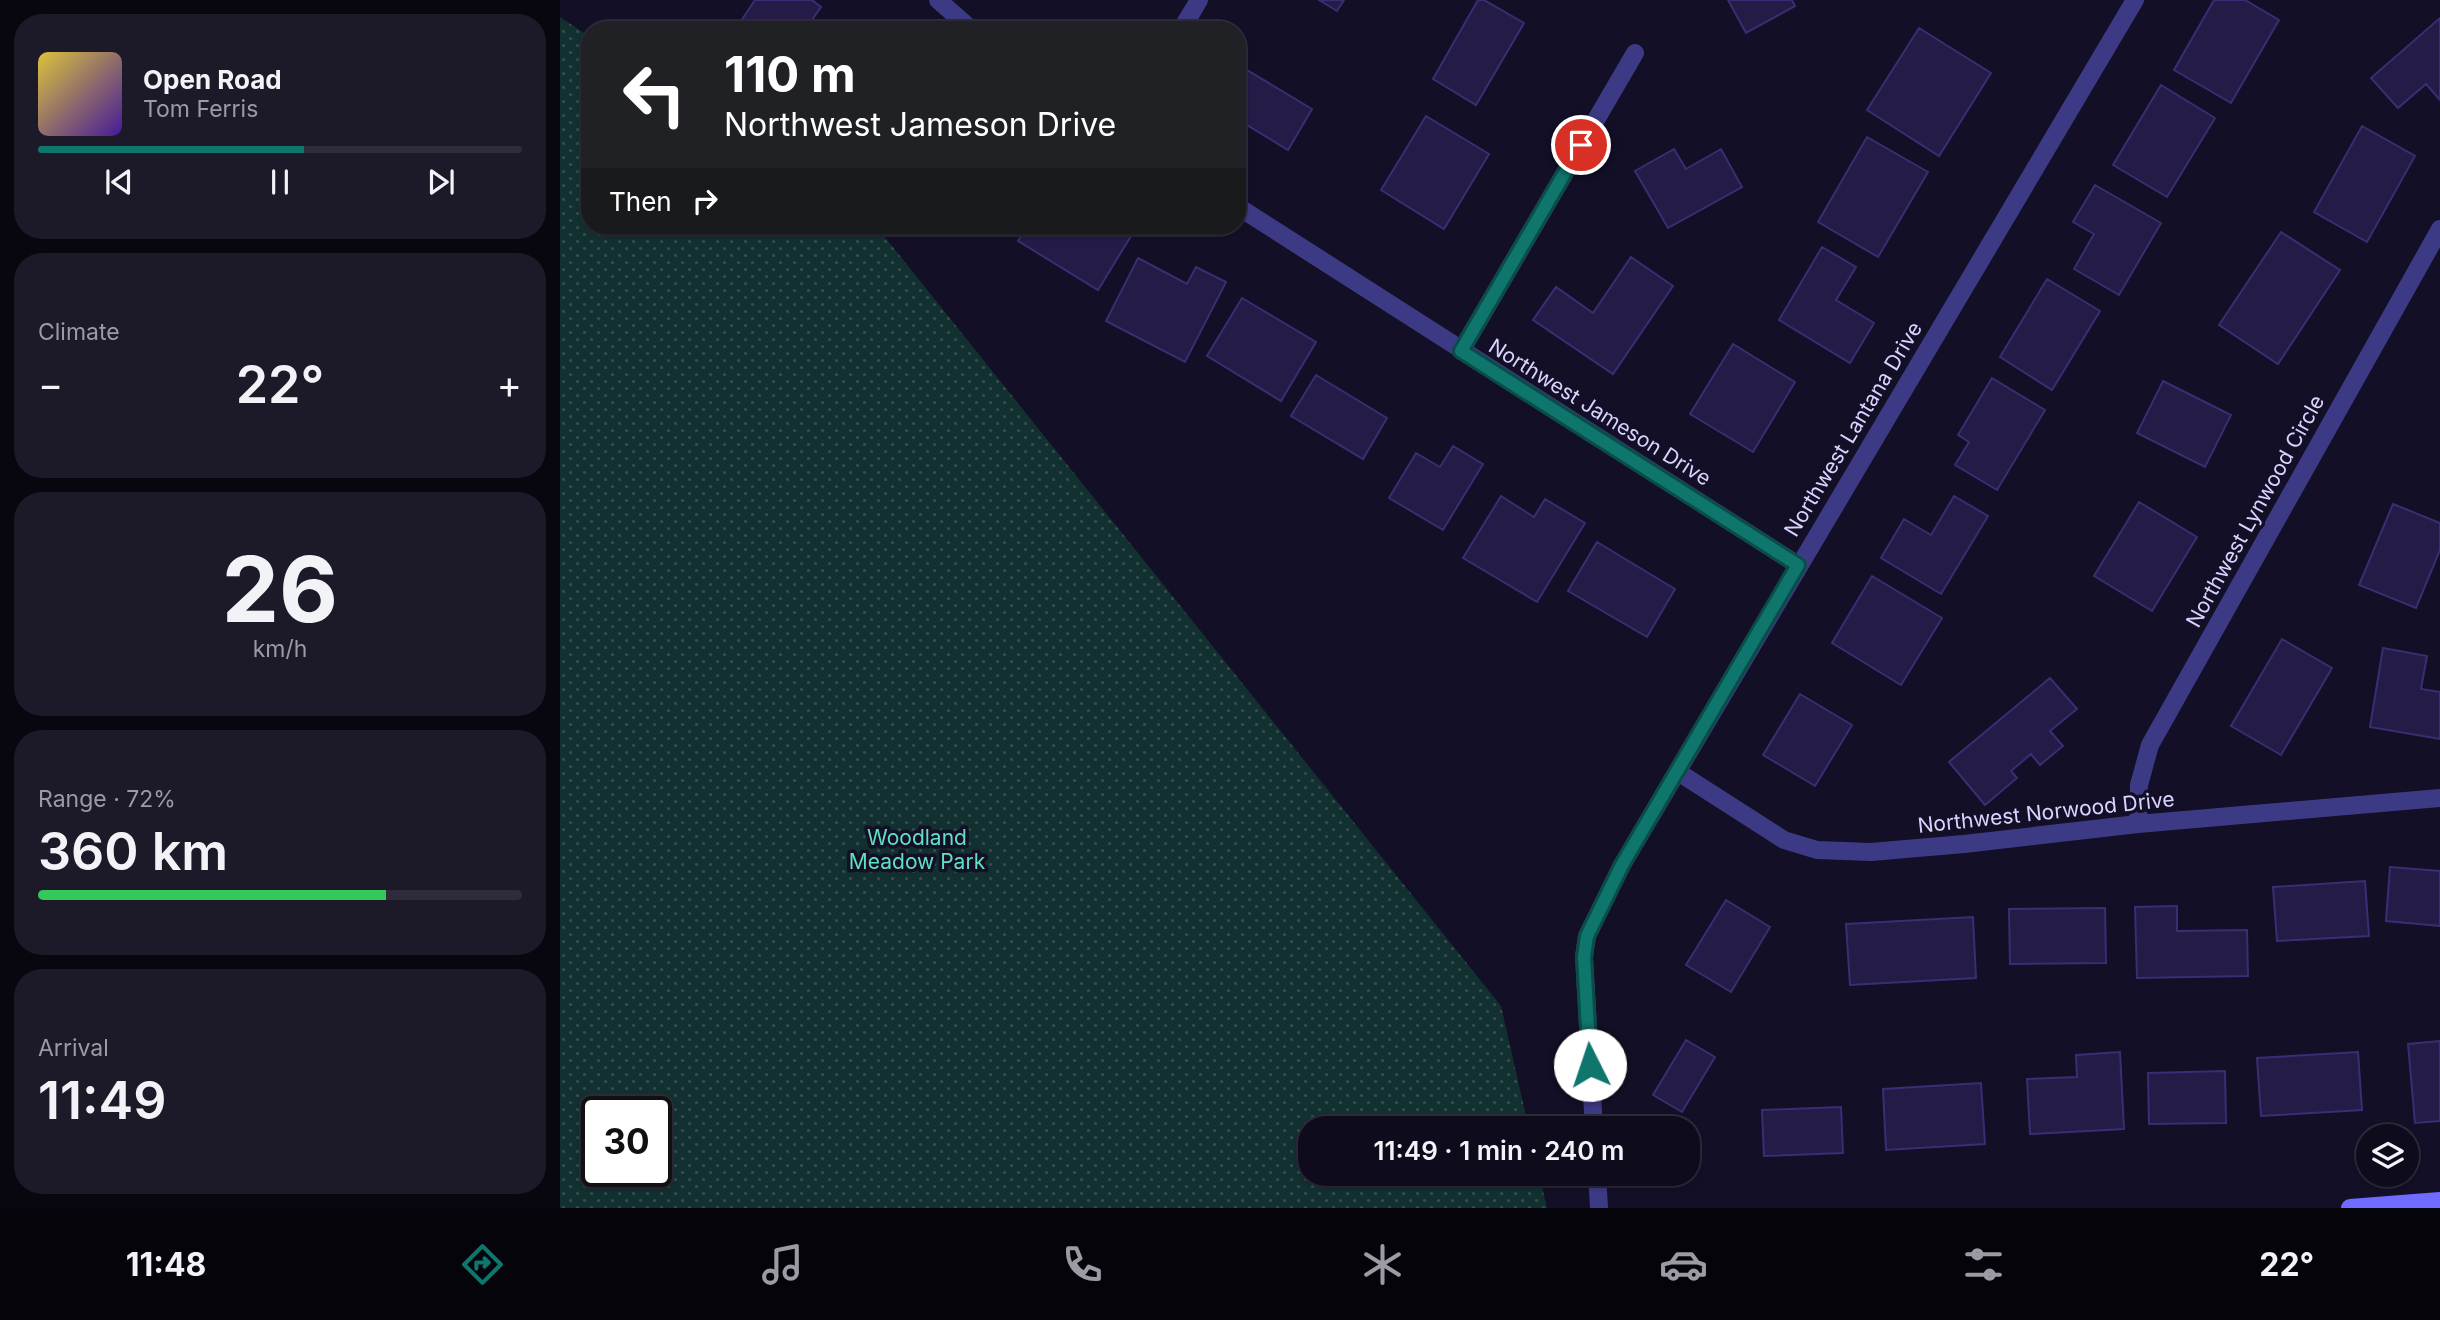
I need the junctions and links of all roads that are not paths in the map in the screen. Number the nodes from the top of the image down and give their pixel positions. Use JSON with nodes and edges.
{"nodes":[{"id":1,"x":938,"y":0,"type":"edge"},
{"id":2,"x":1199,"y":0,"type":"edge"},
{"id":3,"x":2135,"y":0,"type":"edge"},
{"id":4,"x":962,"y":21,"type":"edge"},
{"id":5,"x":1186,"y":21,"type":"edge"},
{"id":6,"x":1635,"y":54,"type":"dead end"},
{"id":7,"x":1246,"y":212,"type":"edge"},
{"id":8,"x":2440,"y":229,"type":"edge"},
{"id":9,"x":1461,"y":351,"type":"junction"},
{"id":10,"x":1798,"y":565,"type":"junction"},
{"id":11,"x":1678,"y":772,"type":"junction"},
{"id":12,"x":2440,"y":798,"type":"edge"},
{"id":13,"x":2138,"y":824,"type":"junction"},
{"id":14,"x":1593,"y":1116,"type":"edge"},
{"id":15,"x":1598,"y":1186,"type":"edge"},
{"id":16,"x":2440,"y":1201,"type":"edge"},
{"id":17,"x":1599,"y":1208,"type":"edge"},
{"id":18,"x":2350,"y":1208,"type":"edge"}],
"edges":[{"from":1,"to":4,"type":"street"},
{"from":2,"to":5,"type":"street"},
{"from":3,"to":10,"type":"street","name":"Northwest Lantana Drive"},
{"from":6,"to":9,"type":"street"},
{"from":7,"to":9,"type":"street","name":"Northwest Jameson Drive"},
{"from":8,"to":13,"type":"street","name":"Northwest Lynwood Circle"},
{"from":9,"to":10,"type":"street","name":"Northwest Jameson Drive"},
{"from":10,"to":11,"type":"street","name":"Northwest Lantana Drive"},
{"from":11,"to":13,"type":"street","name":"Northwest Norwood Drive"},
{"from":11,"to":14,"type":"street","name":"Northwest Lantana Drive"},
{"from":12,"to":13,"type":"street","name":"Northwest Norwood Drive"},
{"from":15,"to":17,"type":"street"},
{"from":16,"to":18,"type":"main road"}]}
